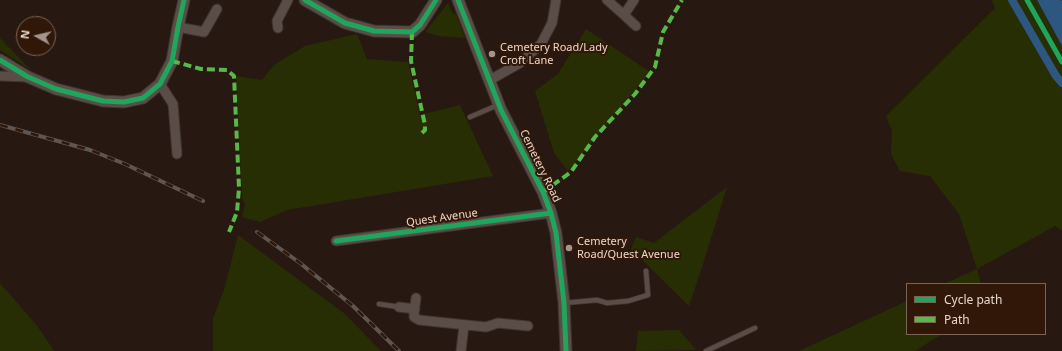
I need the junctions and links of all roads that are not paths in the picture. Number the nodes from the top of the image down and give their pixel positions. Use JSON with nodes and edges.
{"nodes":[{"id":1,"x":184,"y":0,"type":"edge"},
{"id":2,"x":288,"y":0,"type":"edge"},
{"id":3,"x":305,"y":0,"type":"edge"},
{"id":4,"x":436,"y":0,"type":"edge"},
{"id":5,"x":458,"y":0,"type":"edge"},
{"id":6,"x":556,"y":0,"type":"edge"},
{"id":7,"x":607,"y":0,"type":"edge"},
{"id":8,"x":634,"y":0,"type":"edge"},
{"id":9,"x":217,"y":9,"type":"dead end"},
{"id":10,"x":624,"y":15,"type":"junction"},
{"id":11,"x":636,"y":26,"type":"dead end"},
{"id":12,"x":178,"y":27,"type":"junction"},
{"id":13,"x":278,"y":28,"type":"dead end"},
{"id":14,"x":0,"y":60,"type":"edge"},
{"id":15,"x":0,"y":76,"type":"edge"},
{"id":16,"x":28,"y":77,"type":"junction"},
{"id":17,"x":490,"y":80,"type":"junction"},
{"id":18,"x":160,"y":84,"type":"junction"},
{"id":19,"x":499,"y":104,"type":"junction"},
{"id":20,"x":470,"y":117,"type":"dead end"},
{"id":21,"x":177,"y":154,"type":"dead end"},
{"id":22,"x":551,"y":213,"type":"junction"},
{"id":23,"x":336,"y":241,"type":"dead end"},
{"id":24,"x":646,"y":271,"type":"dead end"},
{"id":25,"x":416,"y":298,"type":"dead end"},
{"id":26,"x":564,"y":303,"type":"junction"},
{"id":27,"x":379,"y":304,"type":"dead end"},
{"id":28,"x":399,"y":307,"type":"joint"},
{"id":29,"x":414,"y":309,"type":"junction"},
{"id":30,"x":464,"y":325,"type":"junction"},
{"id":31,"x":528,"y":326,"type":"dead end"},
{"id":32,"x":755,"y":328,"type":"dead end"},
{"id":33,"x":461,"y":351,"type":"edge"},
{"id":34,"x":566,"y":351,"type":"edge"},
{"id":35,"x":706,"y":351,"type":"edge"}],
"edges":[{"from":1,"to":12,"type":"street"},
{"from":2,"to":13,"type":"street"},
{"from":3,"to":4,"type":"street"},
{"from":5,"to":17,"type":"street","name":"Cemetery Road"},
{"from":6,"to":17,"type":"street"},
{"from":7,"to":10,"type":"street"},
{"from":8,"to":10,"type":"street"},
{"from":9,"to":12,"type":"street"},
{"from":10,"to":11,"type":"street"},
{"from":12,"to":18,"type":"street"},
{"from":14,"to":16,"type":"street"},
{"from":15,"to":16,"type":"street"},
{"from":16,"to":18,"type":"street"},
{"from":17,"to":19,"type":"street","name":"Cemetery Road"},
{"from":18,"to":21,"type":"street"},
{"from":19,"to":20,"type":"lane"},
{"from":19,"to":22,"type":"street","name":"Cemetery Road"},
{"from":22,"to":23,"type":"street","name":"Quest Avenue"},
{"from":22,"to":26,"type":"street","name":"Cemetery Road"},
{"from":24,"to":26,"type":"lane"},
{"from":25,"to":29,"type":"street"},
{"from":26,"to":34,"type":"street","name":"Cemetery Road"},
{"from":27,"to":28,"type":"lane"},
{"from":28,"to":29,"type":"street"},
{"from":29,"to":30,"type":"street"},
{"from":30,"to":31,"type":"street"},
{"from":30,"to":33,"type":"street"},
{"from":32,"to":35,"type":"lane"}]}
